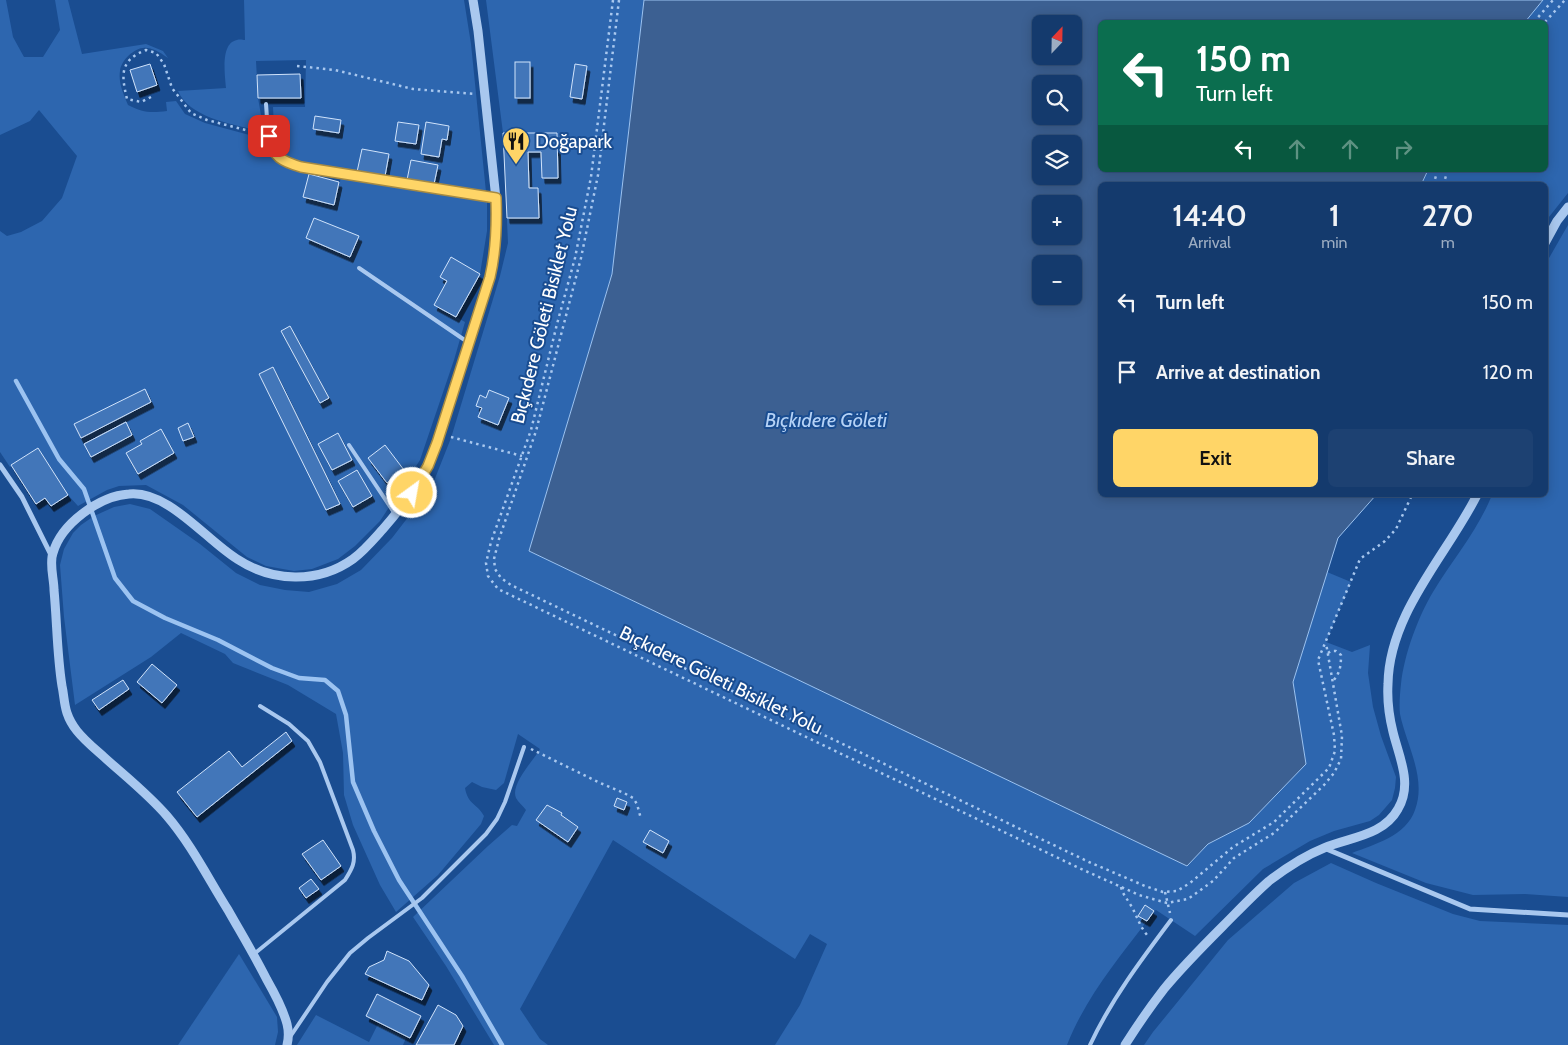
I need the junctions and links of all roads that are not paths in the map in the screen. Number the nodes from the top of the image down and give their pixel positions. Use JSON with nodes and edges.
{"nodes":[{"id":1,"x":473,"y":0,"type":"edge"},
{"id":2,"x":266,"y":104,"type":"dead end"},
{"id":3,"x":496,"y":198,"type":"junction"},
{"id":4,"x":1568,"y":207,"type":"edge"},
{"id":5,"x":1548,"y":238,"type":"edge"},
{"id":6,"x":359,"y":268,"type":"dead end"},
{"id":7,"x":469,"y":343,"type":"junction"},
{"id":8,"x":349,"y":444,"type":"dead end"},
{"id":9,"x":0,"y":465,"type":"edge"},
{"id":10,"x":1476,"y":497,"type":"edge"},
{"id":11,"x":395,"y":515,"type":"junction"},
{"id":12,"x":52,"y":555,"type":"junction"},
{"id":13,"x":260,"y":706,"type":"dead end"},
{"id":14,"x":524,"y":747,"type":"road end"},
{"id":15,"x":1324,"y":848,"type":"junction"},
{"id":16,"x":1568,"y":915,"type":"edge"},
{"id":17,"x":1171,"y":920,"type":"road end"},
{"id":18,"x":254,"y":954,"type":"junction"},
{"id":19,"x":288,"y":1043,"type":"edge"},
{"id":20,"x":1090,"y":1045,"type":"edge"},
{"id":21,"x":1125,"y":1045,"type":"edge"}],
"edges":[{"from":1,"to":3,"type":"street"},
{"from":2,"to":3,"type":"lane"},
{"from":3,"to":7,"type":"street"},
{"from":4,"to":5,"type":"street"},
{"from":6,"to":7,"type":"lane"},
{"from":7,"to":11,"type":"street"},
{"from":8,"to":11,"type":"lane"},
{"from":9,"to":12,"type":"street"},
{"from":10,"to":15,"type":"street"},
{"from":11,"to":12,"type":"street"},
{"from":12,"to":18,"type":"street"},
{"from":13,"to":18,"type":"lane"},
{"from":14,"to":19,"type":"lane"},
{"from":15,"to":16,"type":"street"},
{"from":15,"to":21,"type":"street"},
{"from":17,"to":20,"type":"lane"},
{"from":18,"to":19,"type":"street"}]}
